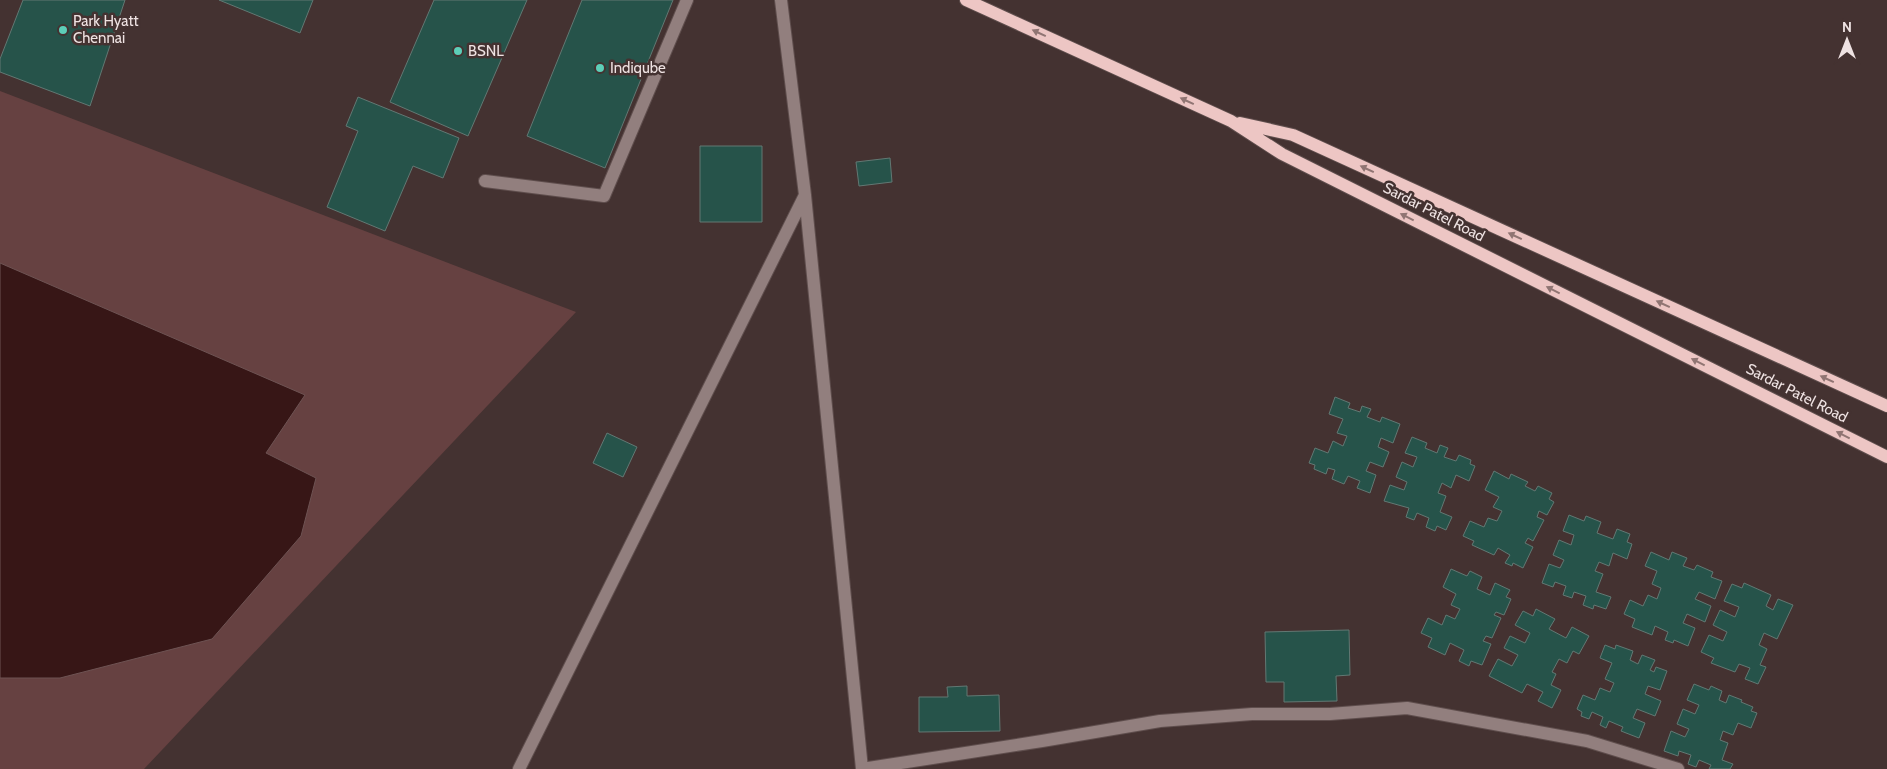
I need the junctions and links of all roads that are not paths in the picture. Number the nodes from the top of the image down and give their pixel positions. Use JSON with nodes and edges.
{"nodes":[{"id":1,"x":687,"y":0,"type":"edge"},
{"id":2,"x":781,"y":0,"type":"edge"},
{"id":3,"x":966,"y":0,"type":"edge"},
{"id":4,"x":1231,"y":121,"type":"junction"},
{"id":5,"x":485,"y":181,"type":"dead end"},
{"id":6,"x":805,"y":195,"type":"junction"},
{"id":7,"x":1887,"y":406,"type":"edge"},
{"id":8,"x":1887,"y":456,"type":"edge"},
{"id":9,"x":518,"y":769,"type":"edge"},
{"id":10,"x":862,"y":769,"type":"edge"},
{"id":11,"x":1678,"y":769,"type":"edge"}],
"edges":[{"from":1,"to":5,"type":"lane"},
{"from":2,"to":6,"type":"lane"},
{"from":4,"to":3,"type":"main road","name":"Sardar Patel Road","one_way":true},
{"from":7,"to":4,"type":"main road","one_way":true},
{"from":8,"to":4,"type":"main road","name":"Sardar Patel Road","one_way":true},
{"from":6,"to":9,"type":"lane"},
{"from":6,"to":10,"type":"lane"},
{"from":10,"to":11,"type":"lane"}]}
